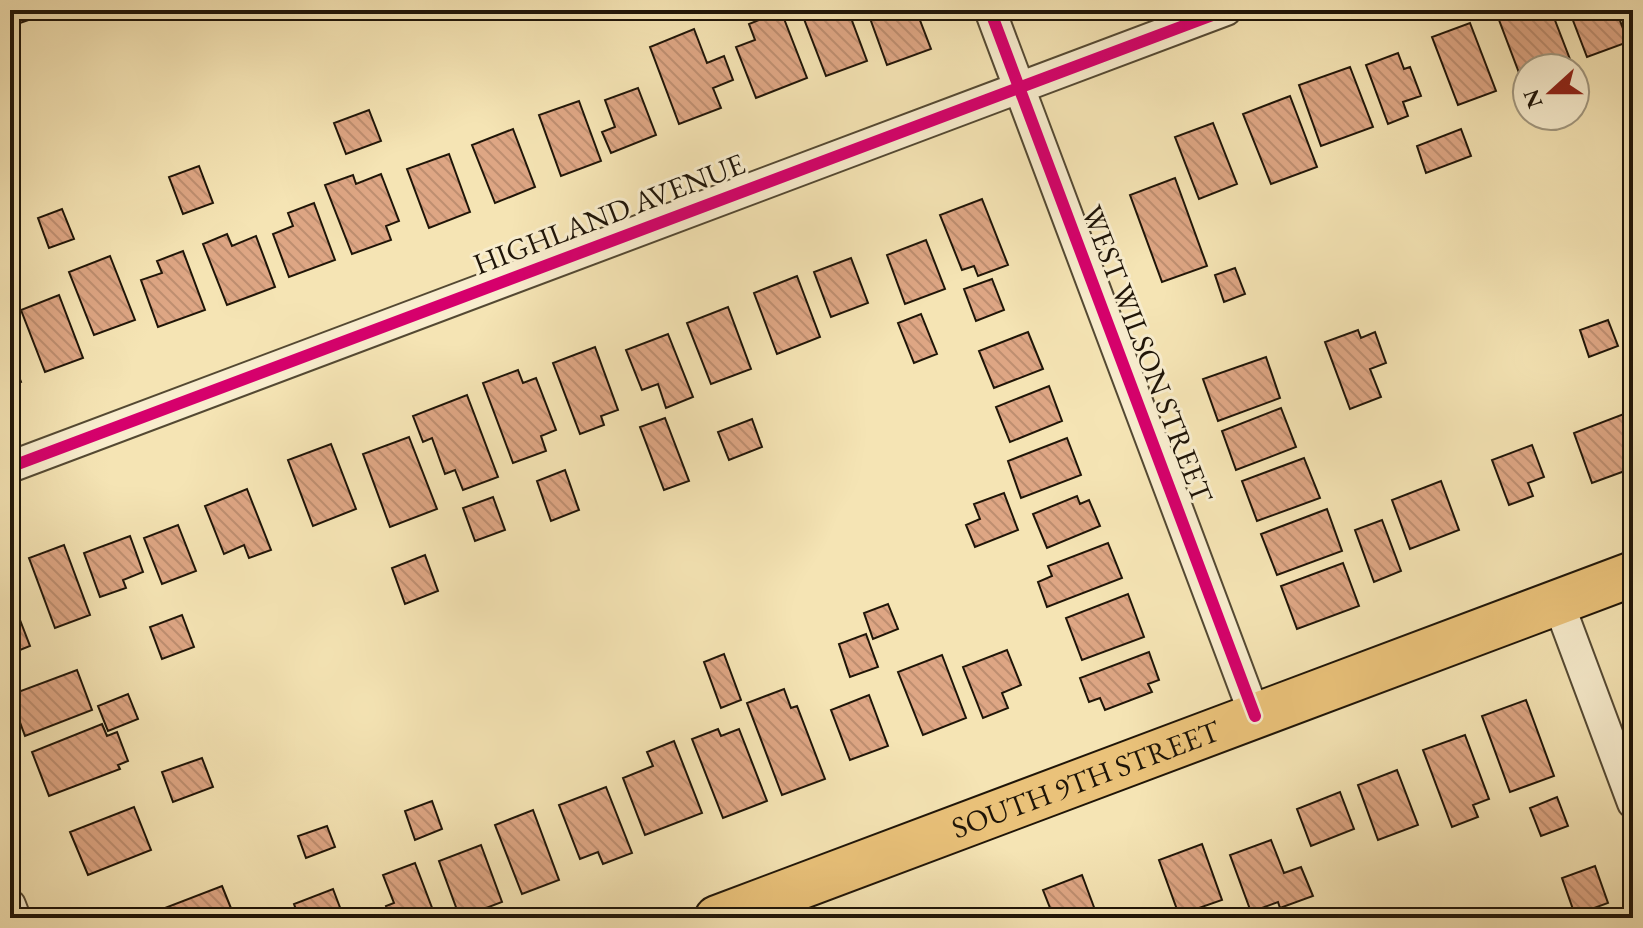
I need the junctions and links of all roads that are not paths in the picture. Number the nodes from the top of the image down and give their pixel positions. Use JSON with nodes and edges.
{"nodes":[{"id":1,"x":990,"y":10,"type":"edge"},
{"id":2,"x":1226,"y":10,"type":"edge"},
{"id":3,"x":1019,"y":88,"type":"junction"},
{"id":4,"x":10,"y":467,"type":"edge"},
{"id":5,"x":1633,"y":574,"type":"edge"},
{"id":6,"x":1558,"y":602,"type":"junction"},
{"id":7,"x":1255,"y":716,"type":"junction"},
{"id":8,"x":1633,"y":803,"type":"edge"},
{"id":9,"x":10,"y":905,"type":"edge"},
{"id":10,"x":15,"y":918,"type":"edge"},
{"id":11,"x":717,"y":918,"type":"edge"}],
"edges":[{"from":1,"to":3,"type":"street","name":"WEST WILSON STREET"},
{"from":2,"to":3,"type":"street","name":"HIGHLAND AVENUE"},
{"from":3,"to":4,"type":"street","name":"HIGHLAND AVENUE"},
{"from":3,"to":7,"type":"street","name":"WEST WILSON STREET"},
{"from":5,"to":6,"type":"main road","name":"SOUTH 9TH STREET"},
{"from":6,"to":7,"type":"main road","name":"SOUTH 9TH STREET"},
{"from":6,"to":8,"type":"street"},
{"from":7,"to":11,"type":"main road","name":"SOUTH 9TH STREET"},
{"from":9,"to":10,"type":"street"}]}
